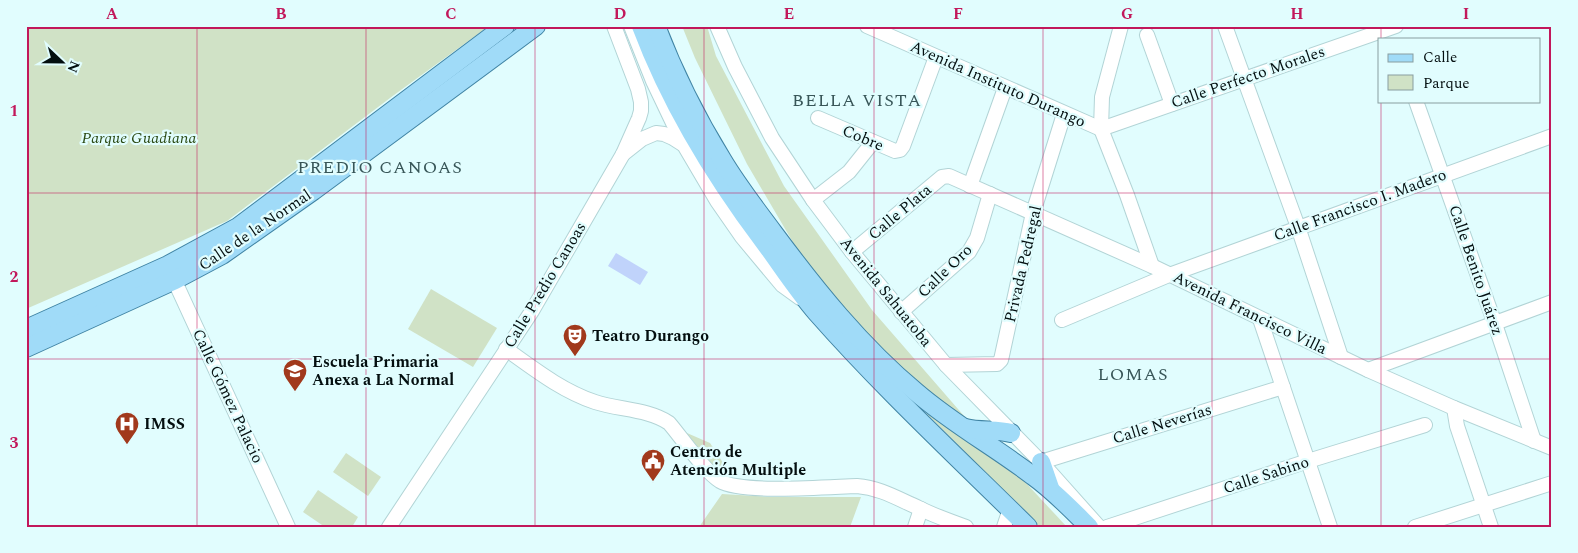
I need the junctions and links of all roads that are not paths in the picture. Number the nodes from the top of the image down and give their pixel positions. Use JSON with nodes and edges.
{"nodes":[{"id":1,"x":505,"y":26,"type":"edge"},
{"id":2,"x":536,"y":26,"type":"edge"},
{"id":3,"x":614,"y":26,"type":"edge"},
{"id":4,"x":631,"y":26,"type":"edge"},
{"id":5,"x":641,"y":26,"type":"edge"},
{"id":6,"x":656,"y":26,"type":"edge"},
{"id":7,"x":717,"y":26,"type":"edge"},
{"id":8,"x":867,"y":26,"type":"edge"},
{"id":9,"x":1121,"y":26,"type":"edge"},
{"id":10,"x":1225,"y":26,"type":"edge"},
{"id":11,"x":1391,"y":30,"type":"edge"},
{"id":12,"x":1147,"y":35,"type":"dead end"},
{"id":13,"x":936,"y":58,"type":"junction"},
{"id":14,"x":1243,"y":78,"type":"junction"},
{"id":15,"x":1006,"y":88,"type":"junction"},
{"id":16,"x":1416,"y":102,"type":"edge"},
{"id":17,"x":1172,"y":104,"type":"junction"},
{"id":18,"x":1064,"y":114,"type":"junction"},
{"id":19,"x":818,"y":118,"type":"dead end"},
{"id":20,"x":1101,"y":129,"type":"junction"},
{"id":21,"x":1552,"y":136,"type":"edge"},
{"id":22,"x":873,"y":142,"type":"junction"},
{"id":23,"x":684,"y":145,"type":"junction"},
{"id":24,"x":623,"y":154,"type":"junction"},
{"id":25,"x":948,"y":176,"type":"joint"},
{"id":26,"x":1443,"y":176,"type":"junction"},
{"id":27,"x":970,"y":186,"type":"junction"},
{"id":28,"x":990,"y":194,"type":"junction"},
{"id":29,"x":813,"y":200,"type":"junction"},
{"id":30,"x":1033,"y":213,"type":"junction"},
{"id":31,"x":1298,"y":227,"type":"junction"},
{"id":32,"x":779,"y":252,"type":"junction"},
{"id":33,"x":852,"y":252,"type":"junction"},
{"id":34,"x":1152,"y":266,"type":"junction"},
{"id":35,"x":171,"y":273,"type":"junction"},
{"id":36,"x":1169,"y":275,"type":"junction"},
{"id":37,"x":1552,"y":302,"type":"edge"},
{"id":38,"x":815,"y":311,"type":"junction"},
{"id":39,"x":901,"y":312,"type":"junction"},
{"id":40,"x":1260,"y":318,"type":"junction"},
{"id":41,"x":1062,"y":320,"type":"dead end"},
{"id":42,"x":1495,"y":324,"type":"junction"},
{"id":43,"x":26,"y":329,"type":"edge"},
{"id":44,"x":26,"y":348,"type":"edge"},
{"id":45,"x":506,"y":349,"type":"junction"},
{"id":46,"x":1341,"y":357,"type":"junction"},
{"id":47,"x":946,"y":365,"type":"junction"},
{"id":48,"x":1368,"y":370,"type":"junction"},
{"id":49,"x":1283,"y":387,"type":"junction"},
{"id":50,"x":1454,"y":408,"type":"junction"},
{"id":51,"x":1425,"y":424,"type":"dead end"},
{"id":52,"x":963,"y":428,"type":"junction"},
{"id":53,"x":1011,"y":433,"type":"junction"},
{"id":54,"x":1534,"y":441,"type":"junction"},
{"id":55,"x":1552,"y":448,"type":"edge"},
{"id":56,"x":1308,"y":461,"type":"junction"},
{"id":57,"x":1038,"y":470,"type":"junction"},
{"id":58,"x":1552,"y":483,"type":"edge"},
{"id":59,"x":1484,"y":505,"type":"junction"},
{"id":60,"x":921,"y":509,"type":"junction"},
{"id":61,"x":1009,"y":520,"type":"edge"},
{"id":62,"x":288,"y":527,"type":"edge"},
{"id":63,"x":388,"y":527,"type":"edge"},
{"id":64,"x":915,"y":527,"type":"edge"},
{"id":65,"x":966,"y":527,"type":"edge"},
{"id":66,"x":1028,"y":527,"type":"edge"},
{"id":67,"x":1089,"y":527,"type":"edge"},
{"id":68,"x":1099,"y":527,"type":"edge"},
{"id":69,"x":1107,"y":527,"type":"edge"},
{"id":70,"x":1330,"y":527,"type":"edge"},
{"id":71,"x":1415,"y":527,"type":"edge"},
{"id":72,"x":1491,"y":527,"type":"edge"}],
"edges":[{"from":1,"to":35,"type":"main road","name":"Calle de la Normal"},
{"from":2,"to":35,"type":"main road","name":"Calle de la Normal"},
{"from":3,"to":24,"type":"street","name":"Calle Predio Canoas"},
{"from":4,"to":23,"type":"street"},
{"from":5,"to":32,"type":"main road","name":"Avenida Sahuatoba"},
{"from":6,"to":32,"type":"main road","name":"Avenida Sahuatoba"},
{"from":7,"to":29,"type":"street","name":"Avenida Sahuatoba"},
{"from":8,"to":13,"type":"street","name":"Avenida Instituto Durango"},
{"from":9,"to":20,"type":"street"},
{"from":10,"to":14,"type":"street"},
{"from":11,"to":14,"type":"street","name":"Calle Perfecto Morales"},
{"from":12,"to":17,"type":"street"},
{"from":13,"to":15,"type":"street","name":"Avenida Instituto Durango"},
{"from":13,"to":22,"type":"street","name":"Cobre"},
{"from":14,"to":17,"type":"street","name":"Calle Perfecto Morales"},
{"from":14,"to":31,"type":"street"},
{"from":15,"to":18,"type":"street","name":"Avenida Instituto Durango"},
{"from":15,"to":27,"type":"street"},
{"from":16,"to":26,"type":"street","name":"Calle Benito Juárez"},
{"from":17,"to":20,"type":"street","name":"Calle Perfecto Morales"},
{"from":18,"to":20,"type":"street","name":"Avenida Instituto Durango"},
{"from":18,"to":30,"type":"street","name":"Privada Pedregal"},
{"from":19,"to":22,"type":"street","name":"Cobre"},
{"from":20,"to":34,"type":"street"},
{"from":21,"to":26,"type":"street","name":"Calle Francisco I. Madero"},
{"from":22,"to":29,"type":"street"},
{"from":23,"to":24,"type":"street"},
{"from":23,"to":38,"type":"street"},
{"from":24,"to":45,"type":"street","name":"Calle Predio Canoas"},
{"from":25,"to":27,"type":"street","name":"Avenida Francisco Villa"},
{"from":25,"to":33,"type":"street","name":"Calle Plata"},
{"from":26,"to":31,"type":"street","name":"Calle Francisco I. Madero"},
{"from":26,"to":42,"type":"street","name":"Calle Benito Juárez"},
{"from":27,"to":28,"type":"street","name":"Avenida Francisco Villa"},
{"from":28,"to":30,"type":"street","name":"Avenida Francisco Villa"},
{"from":28,"to":39,"type":"street","name":"Calle Oro"},
{"from":29,"to":33,"type":"street","name":"Avenida Sahuatoba"},
{"from":30,"to":34,"type":"street","name":"Avenida Francisco Villa"},
{"from":30,"to":47,"type":"street","name":"Privada Pedregal"},
{"from":31,"to":36,"type":"street","name":"Calle Francisco I. Madero"},
{"from":31,"to":46,"type":"street"},
{"from":32,"to":38,"type":"main road"},
{"from":32,"to":52,"type":"main road","name":"Avenida Sahuatoba"},
{"from":33,"to":39,"type":"street","name":"Avenida Sahuatoba"},
{"from":34,"to":36,"type":"street","name":"Avenida Francisco Villa"},
{"from":35,"to":43,"type":"main road","name":"Calle de la Normal"},
{"from":35,"to":44,"type":"main road","name":"Calle de la Normal"},
{"from":35,"to":62,"type":"street","name":"Calle Gómez Palacio"},
{"from":36,"to":40,"type":"street","name":"Avenida Francisco Villa"},
{"from":36,"to":41,"type":"street","name":"Calle Francisco I. Madero"},
{"from":37,"to":42,"type":"street"},
{"from":38,"to":61,"type":"main road"},
{"from":39,"to":47,"type":"street","name":"Avenida Sahuatoba"},
{"from":40,"to":46,"type":"street","name":"Avenida Francisco Villa"},
{"from":40,"to":49,"type":"street"},
{"from":42,"to":48,"type":"street"},
{"from":42,"to":54,"type":"street","name":"Calle Benito Juárez"},
{"from":45,"to":60,"type":"street"},
{"from":45,"to":63,"type":"street","name":"Calle Predio Canoas"},
{"from":46,"to":48,"type":"street","name":"Avenida Francisco Villa"},
{"from":47,"to":53,"type":"street","name":"Avenida Sahuatoba"},
{"from":48,"to":50,"type":"street","name":"Avenida Francisco Villa"},
{"from":49,"to":56,"type":"street"},
{"from":49,"to":57,"type":"street","name":"Calle Neverías"},
{"from":50,"to":54,"type":"street","name":"Avenida Francisco Villa"},
{"from":50,"to":59,"type":"street"},
{"from":51,"to":56,"type":"street","name":"Calle Sabino"},
{"from":52,"to":53,"type":"main road"},
{"from":52,"to":57,"type":"main road","name":"Avenida Sahuatoba"},
{"from":53,"to":57,"type":"street","name":"Avenida Sahuatoba"},
{"from":54,"to":55,"type":"street","name":"Avenida Francisco Villa"},
{"from":56,"to":69,"type":"street","name":"Calle Sabino"},
{"from":56,"to":70,"type":"street"},
{"from":57,"to":67,"type":"main road"},
{"from":57,"to":68,"type":"street","name":"Avenida Sahuatoba"},
{"from":58,"to":59,"type":"street"},
{"from":59,"to":71,"type":"street"},
{"from":59,"to":72,"type":"street"},
{"from":60,"to":64,"type":"street"},
{"from":60,"to":65,"type":"street"},
{"from":61,"to":66,"type":"main road"}]}
